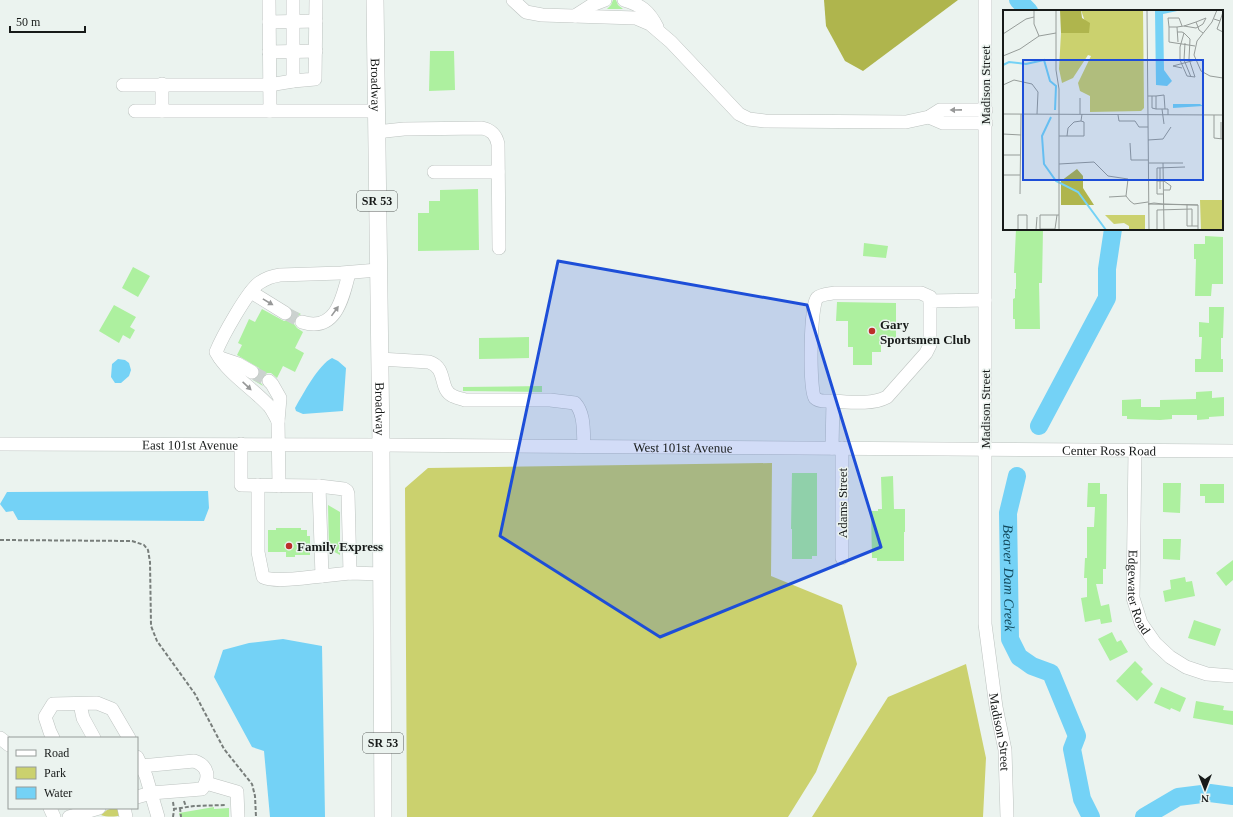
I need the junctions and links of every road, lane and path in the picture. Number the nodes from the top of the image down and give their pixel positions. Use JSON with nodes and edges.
{"nodes":[{"id":1,"x":269,"y":0,"type":"edge"},
{"id":2,"x":293,"y":0,"type":"edge"},
{"id":3,"x":316,"y":0,"type":"edge"},
{"id":4,"x":375,"y":0,"type":"edge"},
{"id":5,"x":513,"y":0,"type":"edge"},
{"id":6,"x":605,"y":0,"type":"edge"},
{"id":7,"x":624,"y":0,"type":"edge"},
{"id":8,"x":985,"y":0,"type":"edge"},
{"id":9,"x":575,"y":16,"type":"junction"},
{"id":10,"x":316,"y":21,"type":"junction"},
{"id":11,"x":269,"y":22,"type":"junction"},
{"id":12,"x":293,"y":22,"type":"junction"},
{"id":13,"x":659,"y":32,"type":"junction"},
{"id":14,"x":316,"y":51,"type":"junction"},
{"id":15,"x":269,"y":52,"type":"junction"},
{"id":16,"x":293,"y":52,"type":"junction"},
{"id":17,"x":293,"y":81,"type":"junction"},
{"id":18,"x":162,"y":84,"type":"junction"},
{"id":19,"x":124,"y":85,"type":"dead end"},
{"id":20,"x":269,"y":85,"type":"junction"},
{"id":21,"x":135,"y":111,"type":"dead end"},
{"id":22,"x":162,"y":111,"type":"junction"},
{"id":23,"x":270,"y":111,"type":"junction"},
{"id":24,"x":376,"y":111,"type":"junction"},
{"id":25,"x":986,"y":116,"type":"junction"},
{"id":26,"x":376,"y":132,"type":"junction"},
{"id":27,"x":434,"y":172,"type":"dead end"},
{"id":28,"x":498,"y":172,"type":"junction"},
{"id":29,"x":499,"y":248,"type":"dead end"},
{"id":30,"x":378,"y":270,"type":"junction"},
{"id":31,"x":349,"y":273,"type":"junction"},
{"id":32,"x":251,"y":292,"type":"junction"},
{"id":33,"x":985,"y":300,"type":"junction"},
{"id":34,"x":930,"y":301,"type":"junction"},
{"id":35,"x":285,"y":313,"type":"tunnel mouth"},
{"id":36,"x":302,"y":322,"type":"tunnel mouth"},
{"id":37,"x":220,"y":358,"type":"junction"},
{"id":38,"x":380,"y":359,"type":"junction"},
{"id":39,"x":252,"y":372,"type":"tunnel mouth"},
{"id":40,"x":269,"y":381,"type":"tunnel mouth"},
{"id":41,"x":833,"y":402,"type":"junction"},
{"id":42,"x":278,"y":421,"type":"junction"},
{"id":43,"x":0,"y":444,"type":"edge"},
{"id":44,"x":241,"y":444,"type":"junction"},
{"id":45,"x":278,"y":444,"type":"junction"},
{"id":46,"x":381,"y":444,"type":"junction"},
{"id":47,"x":584,"y":446,"type":"junction"},
{"id":48,"x":837,"y":448,"type":"junction"},
{"id":49,"x":985,"y":449,"type":"junction"},
{"id":50,"x":1135,"y":450,"type":"junction"},
{"id":51,"x":1233,"y":451,"type":"edge"},
{"id":52,"x":258,"y":485,"type":"junction"},
{"id":53,"x":279,"y":486,"type":"junction"},
{"id":54,"x":319,"y":486,"type":"junction"},
{"id":55,"x":0,"y":540,"type":"edge"},
{"id":56,"x":842,"y":558,"type":"dead end"},
{"id":57,"x":350,"y":573,"type":"junction"},
{"id":58,"x":382,"y":574,"type":"junction"},
{"id":59,"x":322,"y":576,"type":"junction"},
{"id":60,"x":1233,"y":676,"type":"edge"},
{"id":61,"x":80,"y":704,"type":"junction"},
{"id":62,"x":53,"y":737,"type":"edge"},
{"id":63,"x":93,"y":737,"type":"edge"},
{"id":64,"x":128,"y":737,"type":"edge"},
{"id":65,"x":139,"y":761,"type":"edge"},
{"id":66,"x":206,"y":784,"type":"junction"},
{"id":67,"x":151,"y":793,"type":"junction"},
{"id":68,"x":138,"y":797,"type":"edge"},
{"id":69,"x":172,"y":797,"type":"dead end"},
{"id":70,"x":184,"y":797,"type":"dead end"},
{"id":71,"x":180,"y":808,"type":"junction"},
{"id":72,"x":186,"y":808,"type":"junction"},
{"id":73,"x":174,"y":810,"type":"junction"},
{"id":74,"x":95,"y":811,"type":"edge"},
{"id":75,"x":238,"y":811,"type":"edge"},
{"id":76,"x":69,"y":817,"type":"edge"},
{"id":77,"x":158,"y":817,"type":"edge"},
{"id":78,"x":172,"y":817,"type":"edge"},
{"id":79,"x":181,"y":817,"type":"edge"},
{"id":80,"x":256,"y":817,"type":"edge"},
{"id":81,"x":383,"y":817,"type":"edge"},
{"id":82,"x":1006,"y":817,"type":"edge"}],
"edges":[{"from":1,"to":11,"type":"street"},
{"from":2,"to":12,"type":"street"},
{"from":3,"to":10,"type":"street"},
{"from":4,"to":24,"type":"main road","name":"Broadway","number":"SR 53"},
{"from":5,"to":9,"type":"street"},
{"from":6,"to":9,"type":"street"},
{"from":7,"to":13,"type":"street"},
{"from":8,"to":25,"type":"street","name":"Madison Street"},
{"from":9,"to":13,"type":"street"},
{"from":10,"to":12,"type":"street"},
{"from":10,"to":14,"type":"street"},
{"from":11,"to":12,"type":"street"},
{"from":11,"to":15,"type":"street"},
{"from":12,"to":16,"type":"street"},
{"from":13,"to":25,"type":"street"},
{"from":14,"to":16,"type":"street"},
{"from":14,"to":17,"type":"street"},
{"from":15,"to":16,"type":"street"},
{"from":15,"to":20,"type":"street"},
{"from":16,"to":17,"type":"street"},
{"from":17,"to":20,"type":"street"},
{"from":18,"to":19,"type":"street"},
{"from":18,"to":20,"type":"street"},
{"from":18,"to":22,"type":"street"},
{"from":20,"to":23,"type":"street"},
{"from":21,"to":22,"type":"street"},
{"from":22,"to":23,"type":"street"},
{"from":23,"to":24,"type":"street"},
{"from":24,"to":26,"type":"main road","name":"Broadway","number":"SR 53"},
{"from":25,"to":33,"type":"street","name":"Madison Street"},
{"from":26,"to":28,"type":"street"},
{"from":26,"to":30,"type":"main road","name":"Broadway","number":"SR 53"},
{"from":27,"to":28,"type":"street"},
{"from":28,"to":29,"type":"street"},
{"from":30,"to":31,"type":"street"},
{"from":30,"to":38,"type":"main road","name":"Broadway","number":"SR 53"},
{"from":31,"to":32,"type":"street"},
{"from":36,"to":31,"type":"street","one_way":true},
{"from":32,"to":35,"type":"street","one_way":true},
{"from":32,"to":37,"type":"street"},
{"from":33,"to":34,"type":"street"},
{"from":33,"to":49,"type":"street","name":"Madison Street"},
{"from":34,"to":41,"type":"street"},
{"from":34,"to":41,"type":"street"},
{"from":37,"to":39,"type":"street"},
{"from":37,"to":42,"type":"street","one_way":true},
{"from":38,"to":46,"type":"main road","name":"Broadway","number":"SR 53"},
{"from":38,"to":47,"type":"street"},
{"from":40,"to":42,"type":"street"},
{"from":41,"to":48,"type":"street","name":"Adams Street"},
{"from":42,"to":45,"type":"street"},
{"from":43,"to":44,"type":"street","name":"East 101st Avenue"},
{"from":44,"to":45,"type":"street","name":"East 101st Avenue"},
{"from":44,"to":52,"type":"street"},
{"from":45,"to":46,"type":"street","name":"East 101st Avenue"},
{"from":45,"to":53,"type":"street"},
{"from":46,"to":47,"type":"street","name":"West 101st Avenue"},
{"from":46,"to":58,"type":"main road","name":"Broadway","number":"SR 53"},
{"from":47,"to":48,"type":"street","name":"West 101st Avenue"},
{"from":48,"to":49,"type":"street","name":"West 101st Avenue"},
{"from":48,"to":56,"type":"street","name":"Adams Street"},
{"from":49,"to":50,"type":"street","name":"Center Ross Road"},
{"from":49,"to":82,"type":"street","name":"Madison Street"},
{"from":50,"to":51,"type":"street","name":"Center Ross Road"},
{"from":50,"to":60,"type":"street","name":"Edgewater Road"},
{"from":52,"to":53,"type":"street"},
{"from":52,"to":59,"type":"street"},
{"from":53,"to":54,"type":"street"},
{"from":54,"to":57,"type":"street"},
{"from":54,"to":59,"type":"street"},
{"from":55,"to":80,"type":"path"},
{"from":57,"to":58,"type":"street"},
{"from":57,"to":59,"type":"street"},
{"from":58,"to":81,"type":"main road","name":"Broadway","number":"SR 53"},
{"from":61,"to":62,"type":"street"},
{"from":61,"to":63,"type":"street"},
{"from":61,"to":64,"type":"street"},
{"from":65,"to":66,"type":"street"},
{"from":65,"to":67,"type":"street"},
{"from":66,"to":67,"type":"street"},
{"from":66,"to":75,"type":"street"},
{"from":67,"to":68,"type":"street"},
{"from":67,"to":77,"type":"street"},
{"from":69,"to":73,"type":"path"},
{"from":70,"to":72,"type":"path"},
{"from":71,"to":72,"type":"path"},
{"from":71,"to":73,"type":"path"},
{"from":71,"to":79,"type":"path"},
{"from":72,"to":75,"type":"path"},
{"from":73,"to":78,"type":"path"},
{"from":74,"to":76,"type":"street"}]}
